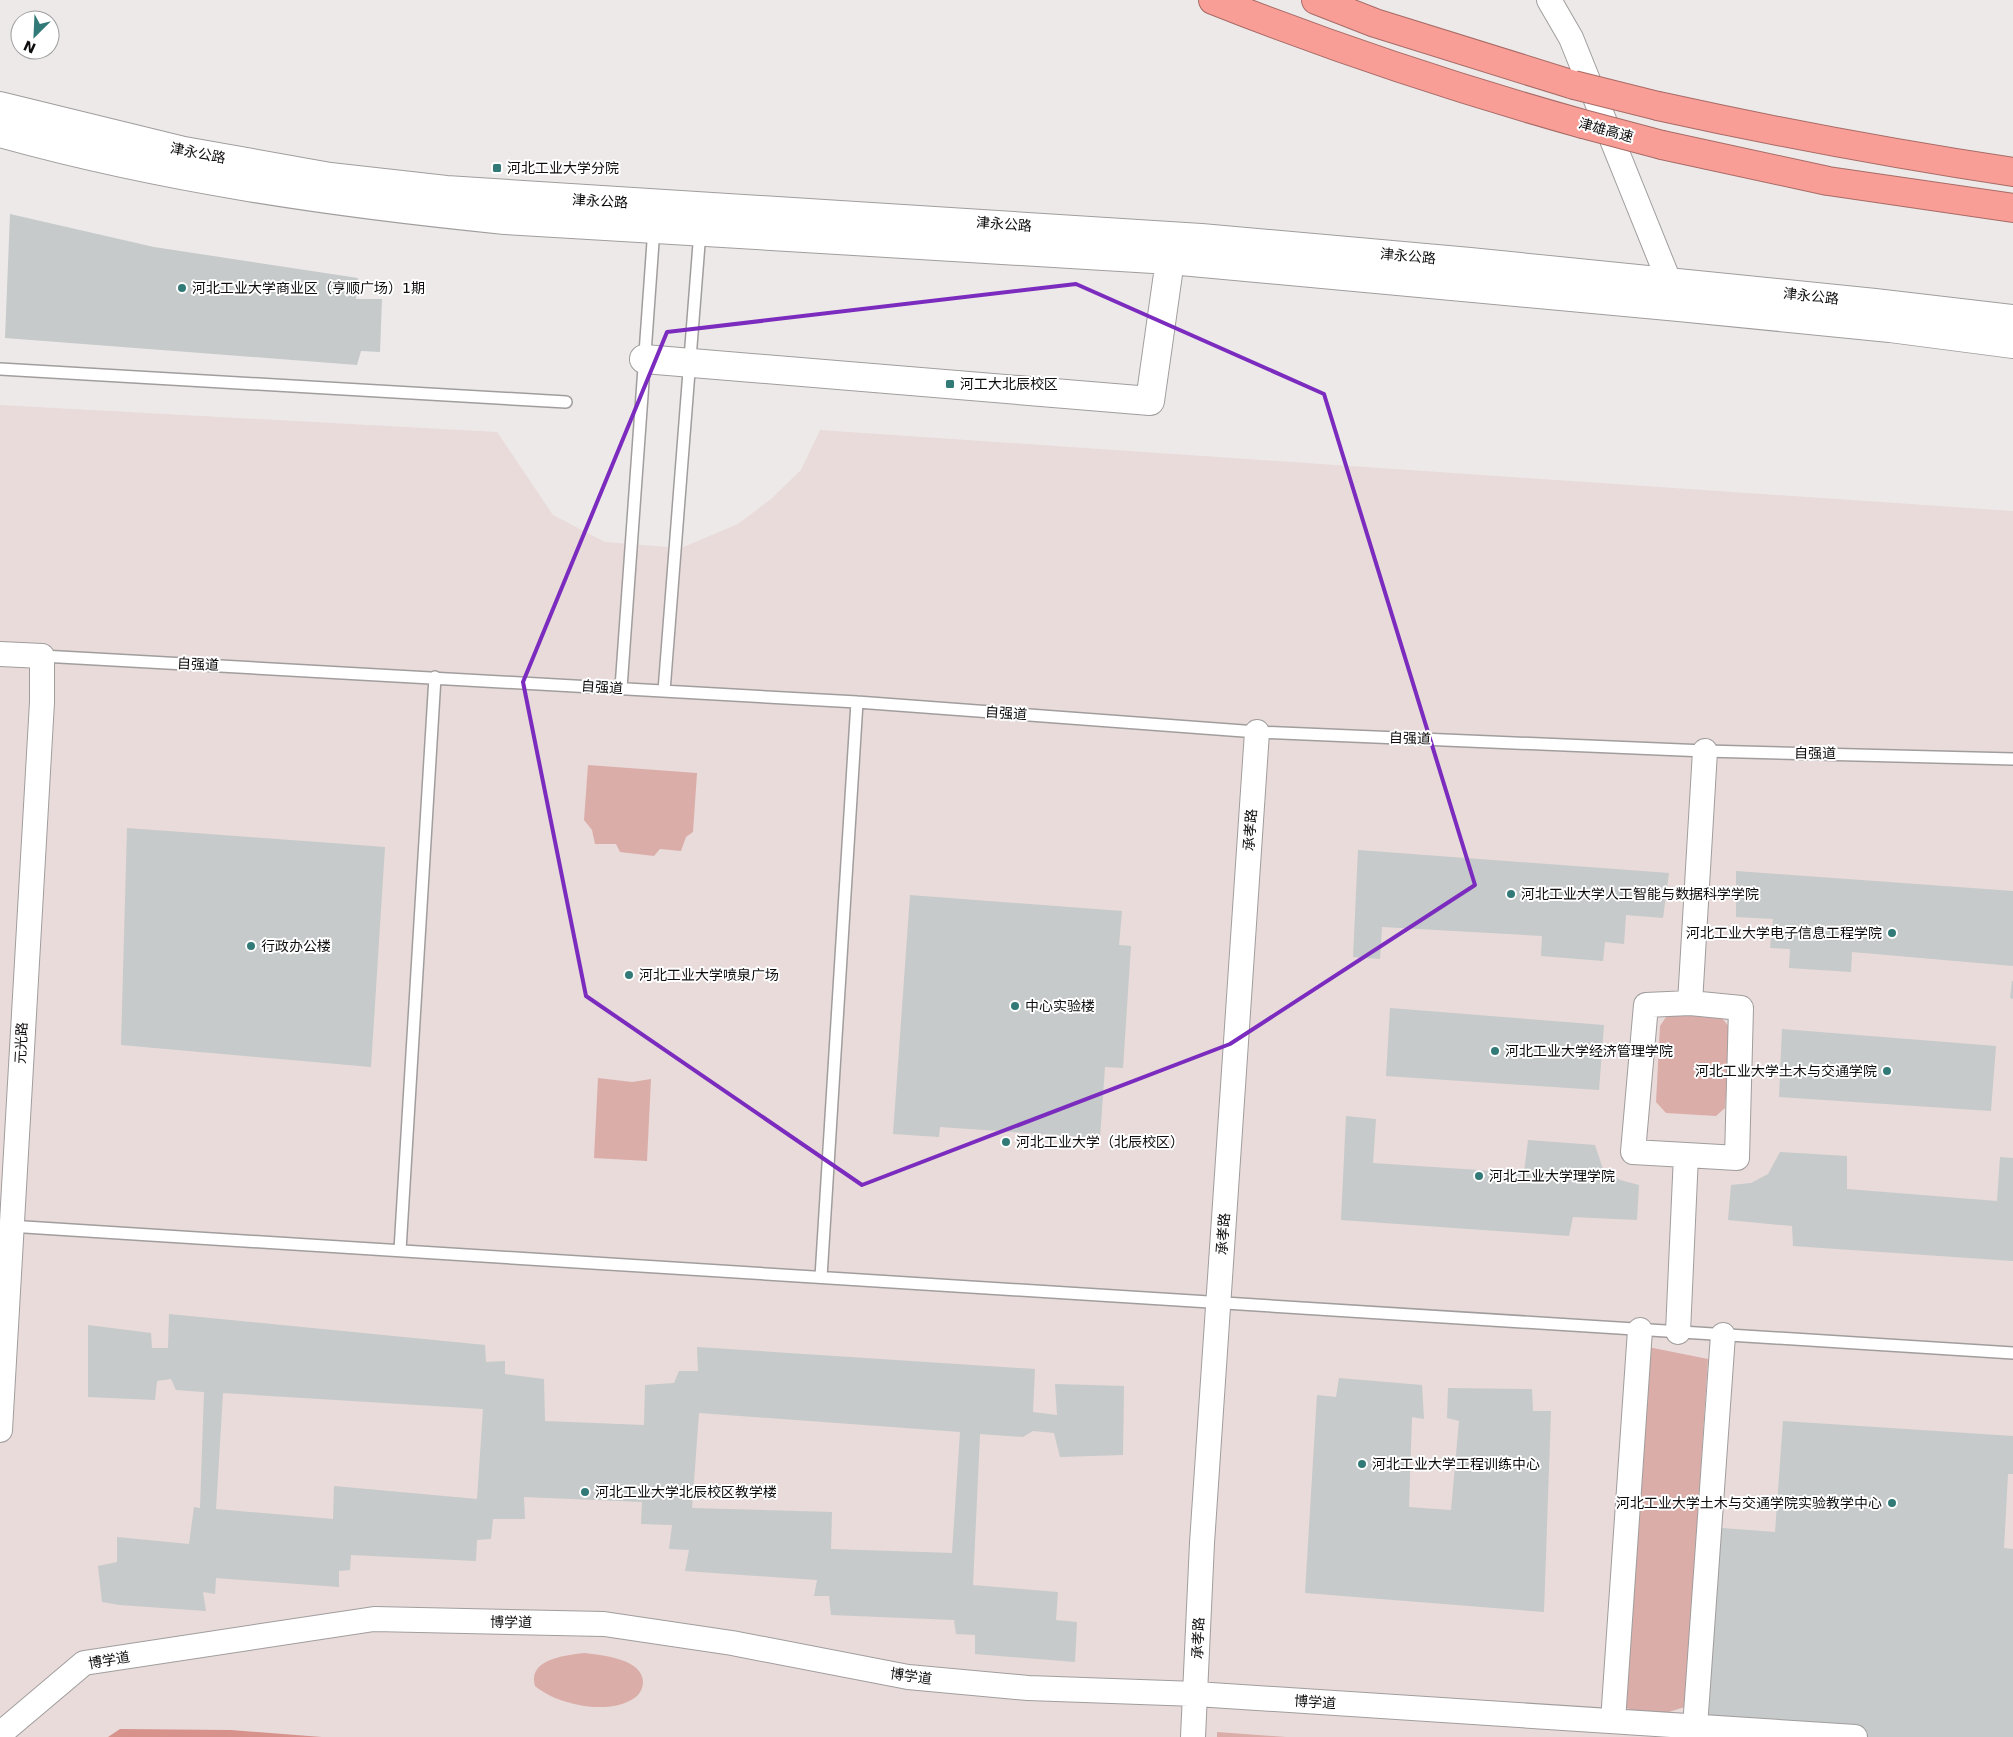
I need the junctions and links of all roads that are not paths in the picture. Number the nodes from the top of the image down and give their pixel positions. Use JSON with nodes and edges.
{"nodes":[{"id":1,"x":1213,"y":0,"type":"edge"},
{"id":2,"x":1316,"y":0,"type":"edge"},
{"id":3,"x":1548,"y":0,"type":"edge"},
{"id":4,"x":0,"y":106,"type":"edge"},
{"id":5,"x":0,"y":133,"type":"edge"},
{"id":6,"x":2013,"y":172,"type":"edge"},
{"id":7,"x":2013,"y":208,"type":"edge"},
{"id":8,"x":655,"y":216,"type":"junction"},
{"id":9,"x":701,"y":219,"type":"junction"},
{"id":10,"x":1170,"y":260,"type":"junction"},
{"id":11,"x":1668,"y":282,"type":"junction"},
{"id":12,"x":1679,"y":307,"type":"junction"},
{"id":13,"x":2013,"y":320,"type":"edge"},
{"id":14,"x":2013,"y":344,"type":"edge"},
{"id":15,"x":644,"y":359,"type":"junction"},
{"id":16,"x":690,"y":363,"type":"junction"},
{"id":17,"x":0,"y":369,"type":"edge"},
{"id":18,"x":566,"y":402,"type":"dead end"},
{"id":19,"x":0,"y":654,"type":"edge"},
{"id":20,"x":42,"y":656,"type":"junction"},
{"id":21,"x":435,"y":677,"type":"junction"},
{"id":22,"x":621,"y":688,"type":"junction"},
{"id":23,"x":664,"y":691,"type":"junction"},
{"id":24,"x":857,"y":702,"type":"junction"},
{"id":25,"x":1257,"y":732,"type":"junction"},
{"id":26,"x":1706,"y":750,"type":"junction"},
{"id":27,"x":2013,"y":759,"type":"edge"},
{"id":28,"x":1690,"y":1003,"type":"junction"},
{"id":29,"x":1686,"y":1155,"type":"junction"},
{"id":30,"x":5,"y":1226,"type":"edge"},
{"id":31,"x":400,"y":1250,"type":"junction"},
{"id":32,"x":821,"y":1277,"type":"junction"},
{"id":33,"x":1218,"y":1304,"type":"junction"},
{"id":34,"x":1640,"y":1330,"type":"junction"},
{"id":35,"x":1678,"y":1332,"type":"junction"},
{"id":36,"x":1723,"y":1335,"type":"junction"},
{"id":37,"x":2013,"y":1353,"type":"edge"},
{"id":38,"x":0,"y":1430,"type":"edge"},
{"id":39,"x":1196,"y":1694,"type":"junction"},
{"id":40,"x":1613,"y":1721,"type":"junction"},
{"id":41,"x":1695,"y":1726,"type":"junction"},
{"id":42,"x":0,"y":1734,"type":"edge"},
{"id":43,"x":1193,"y":1737,"type":"edge"},
{"id":44,"x":1855,"y":1737,"type":"edge"}],
"edges":[{"from":1,"to":7,"type":"highway","name":"津雄高速","bridge":true},
{"from":2,"to":6,"type":"highway","bridge":true},
{"from":3,"to":11,"type":"street"},
{"from":4,"to":8,"type":"street","name":"津永公路"},
{"from":5,"to":8,"type":"street","name":"津永公路"},
{"from":8,"to":9,"type":"street","name":"津永公路"},
{"from":8,"to":15,"type":"lane"},
{"from":9,"to":10,"type":"street","name":"津永公路"},
{"from":9,"to":11,"type":"street","name":"津永公路"},
{"from":9,"to":16,"type":"lane"},
{"from":10,"to":12,"type":"street","name":"津永公路"},
{"from":10,"to":16,"type":"street"},
{"from":11,"to":12,"type":"street"},
{"from":11,"to":13,"type":"street","name":"津永公路"},
{"from":12,"to":14,"type":"street","name":"津永公路"},
{"from":15,"to":16,"type":"street"},
{"from":15,"to":22,"type":"lane"},
{"from":16,"to":23,"type":"lane"},
{"from":17,"to":18,"type":"lane"},
{"from":19,"to":20,"type":"street","name":"自强道"},
{"from":20,"to":21,"type":"lane","name":"自强道"},
{"from":20,"to":30,"type":"street","name":"元光路"},
{"from":21,"to":22,"type":"lane","name":"自强道"},
{"from":21,"to":31,"type":"lane"},
{"from":22,"to":23,"type":"lane","name":"自强道"},
{"from":23,"to":24,"type":"lane","name":"自强道"},
{"from":24,"to":25,"type":"lane","name":"自强道"},
{"from":24,"to":32,"type":"lane"},
{"from":25,"to":26,"type":"lane","name":"自强道"},
{"from":25,"to":33,"type":"street","name":"承孝路"},
{"from":26,"to":27,"type":"lane","name":"自强道"},
{"from":26,"to":28,"type":"street"},
{"from":28,"to":29,"type":"street"},
{"from":28,"to":29,"type":"street"},
{"from":29,"to":35,"type":"street"},
{"from":30,"to":31,"type":"lane"},
{"from":30,"to":38,"type":"street","name":"元光路"},
{"from":31,"to":32,"type":"lane"},
{"from":32,"to":33,"type":"lane"},
{"from":33,"to":34,"type":"lane"},
{"from":33,"to":39,"type":"street","name":"承孝路"},
{"from":34,"to":35,"type":"lane"},
{"from":34,"to":40,"type":"street"},
{"from":35,"to":36,"type":"lane"},
{"from":36,"to":37,"type":"lane"},
{"from":36,"to":41,"type":"street"},
{"from":39,"to":40,"type":"street","name":"博学道"},
{"from":39,"to":42,"type":"street","name":"博学道"},
{"from":39,"to":43,"type":"street","name":"承孝路"},
{"from":40,"to":41,"type":"street","name":"博学道"},
{"from":41,"to":44,"type":"street","name":"博学道"}]}
